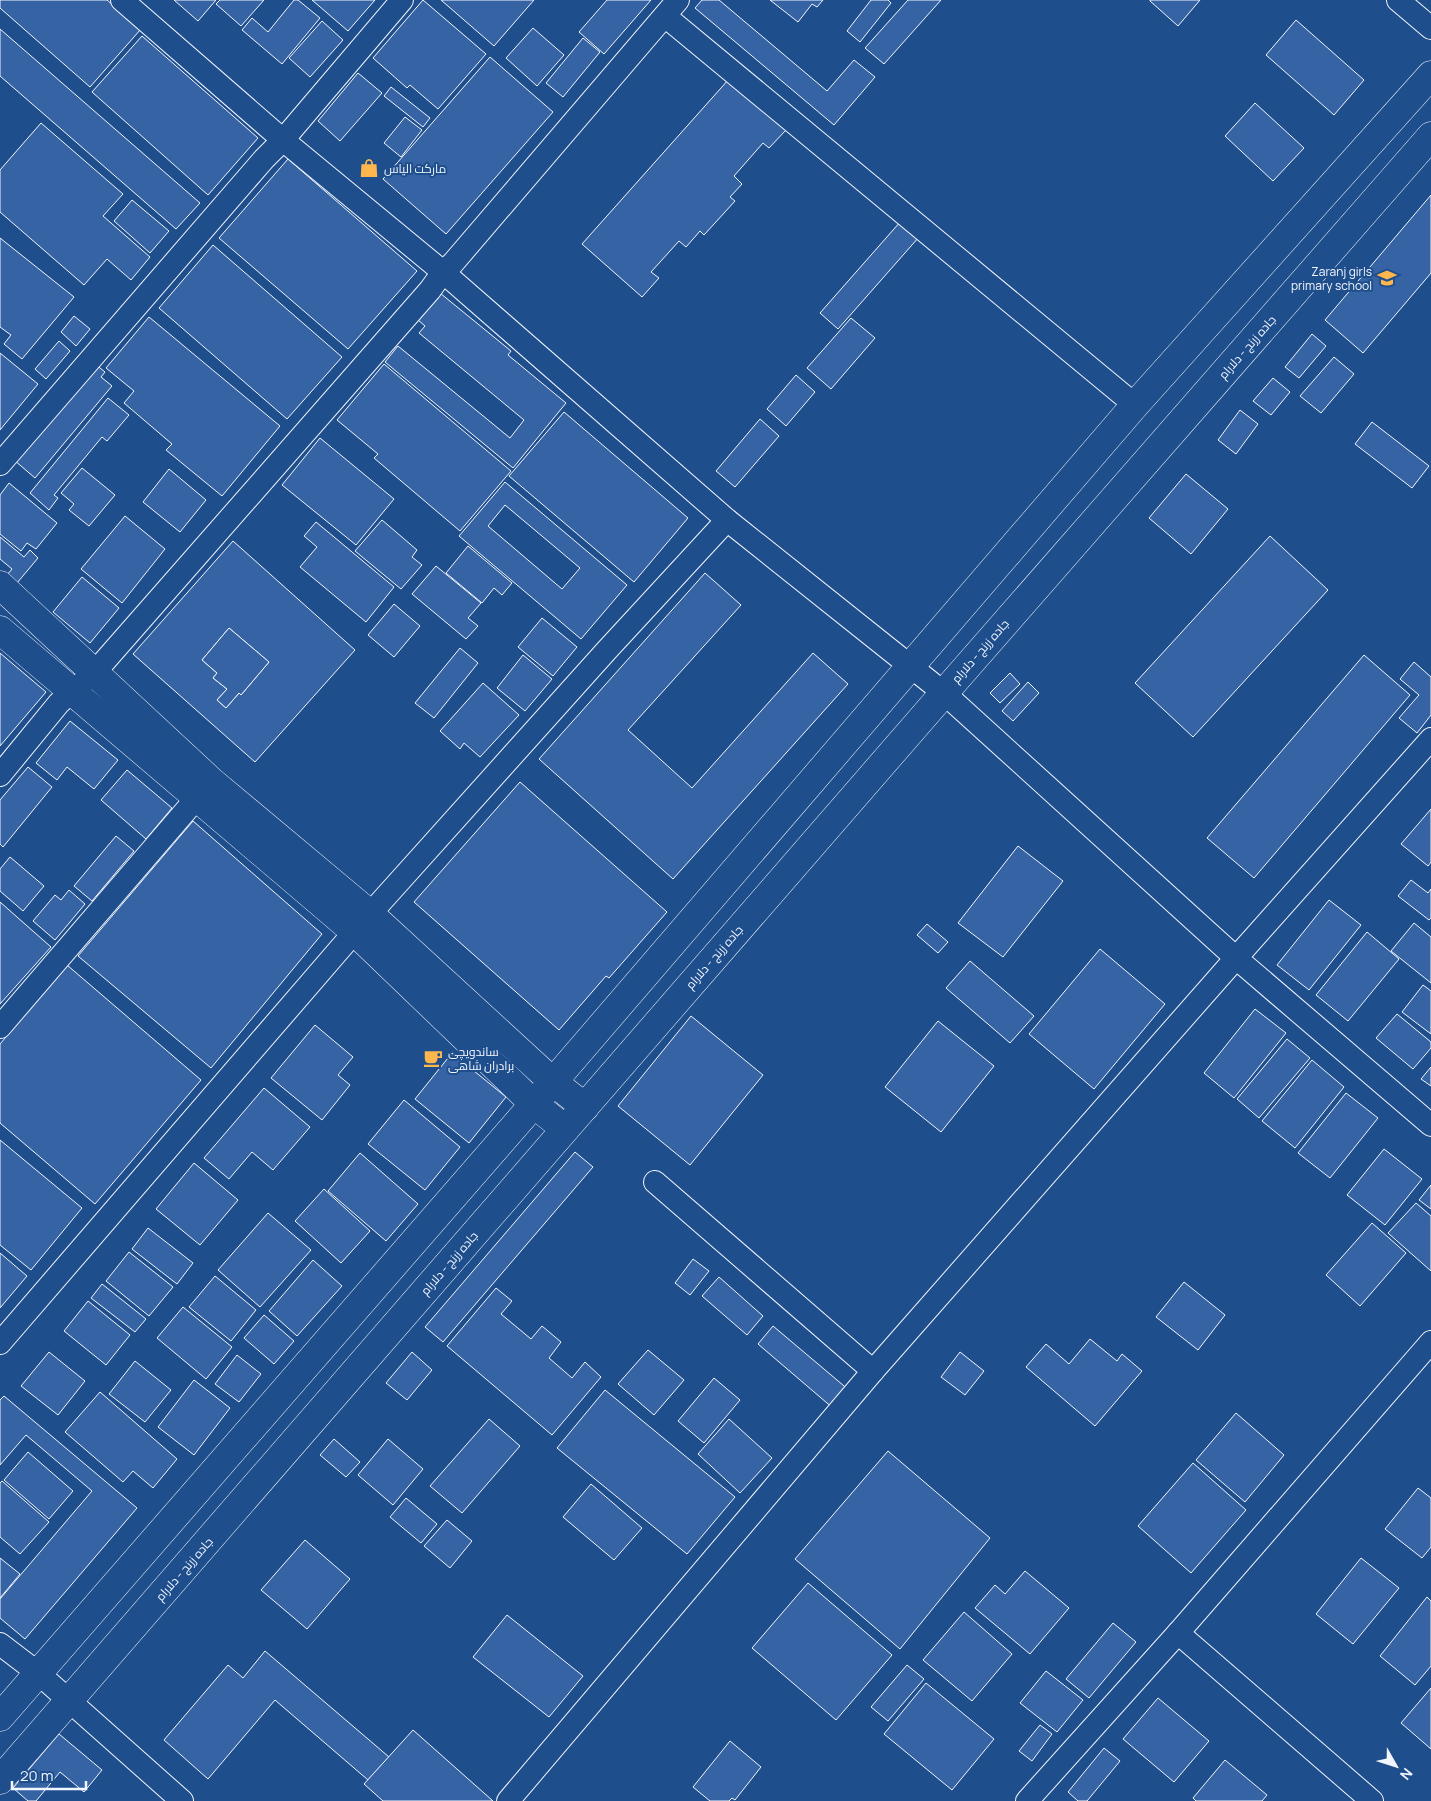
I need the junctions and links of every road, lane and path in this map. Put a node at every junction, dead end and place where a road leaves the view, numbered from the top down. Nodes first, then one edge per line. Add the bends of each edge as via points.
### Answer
1 (122, 0) edge
2 (402, 0) edge
3 (1398, 0) edge
4 (671, 8) edge
5 (1431, 28) edge
6 (1431, 75) edge
7 (1431, 136) edge
8 (283, 140) junction
9 (443, 272) junction
10 (1135, 405) junction
11 (0, 464) edge
12 (727, 520) junction
13 (0, 585) edge
14 (0, 630) edge
15 (910, 665) junction
16 (95, 672) junction
17 (72, 693) junction
18 (944, 693) junction
19 (1431, 739) edge
20 (0, 775) edge
21 (204, 790) junction
22 (363, 923) junction
23 (1236, 958) junction
24 (0, 1027) edge
25 (553, 1082) junction
26 (534, 1104) junction
27 (585, 1106) junction
28 (1431, 1125) edge
29 (565, 1129) junction
30 (655, 1182) dead end
31 (1431, 1342) edge
32 (0, 1343) edge
33 (874, 1371) junction
34 (1178, 1633) junction
35 (0, 1644) edge
36 (38, 1673) junction
37 (69, 1701) junction
38 (0, 1717) edge
39 (0, 1780) edge
40 (182, 1801) edge
41 (508, 1801) edge
42 (1027, 1801) edge
43 (1372, 1801) edge

1 - 8 street
2 - 8 street
3 - 5 street
4 - 9 street
4 - 10 street
6 - 10 main road
7 - 18 main road, جاده زرنج - دلارام
8 - 9 street
8 - 11 street
9 - 12 street
9 - 16 street
10 - 15 main road
12 - 15 street
12 - 22 street
13 - 16 main road
14 - 17 main road
15 - 18 street
15 - 25 main road
16 - 17 street
16 - 21 main road
17 - 20 street via 59,703
17 - 21 main road
18 - 23 street
18 - 27 main road, جاده زرنج - دلارام
19 - 23 street
21 - 22 main road
21 - 24 street
22 - 25 main road
22 - 26 main road
22 - 32 street
23 - 28 street
23 - 33 street
25 - 26 main road
25 - 27 main road
26 - 29 main road
26 - 36 main road
27 - 29 main road, جاده زرنج - دلارام
29 - 37 main road, جاده زرنج - دلارام
30 - 33 street
31 - 34 street
33 - 41 street
34 - 42 street
34 - 43 street
35 - 36 street
36 - 37 street
36 - 38 main road
37 - 39 main road, جاده زرنج - دلارام
37 - 40 street

